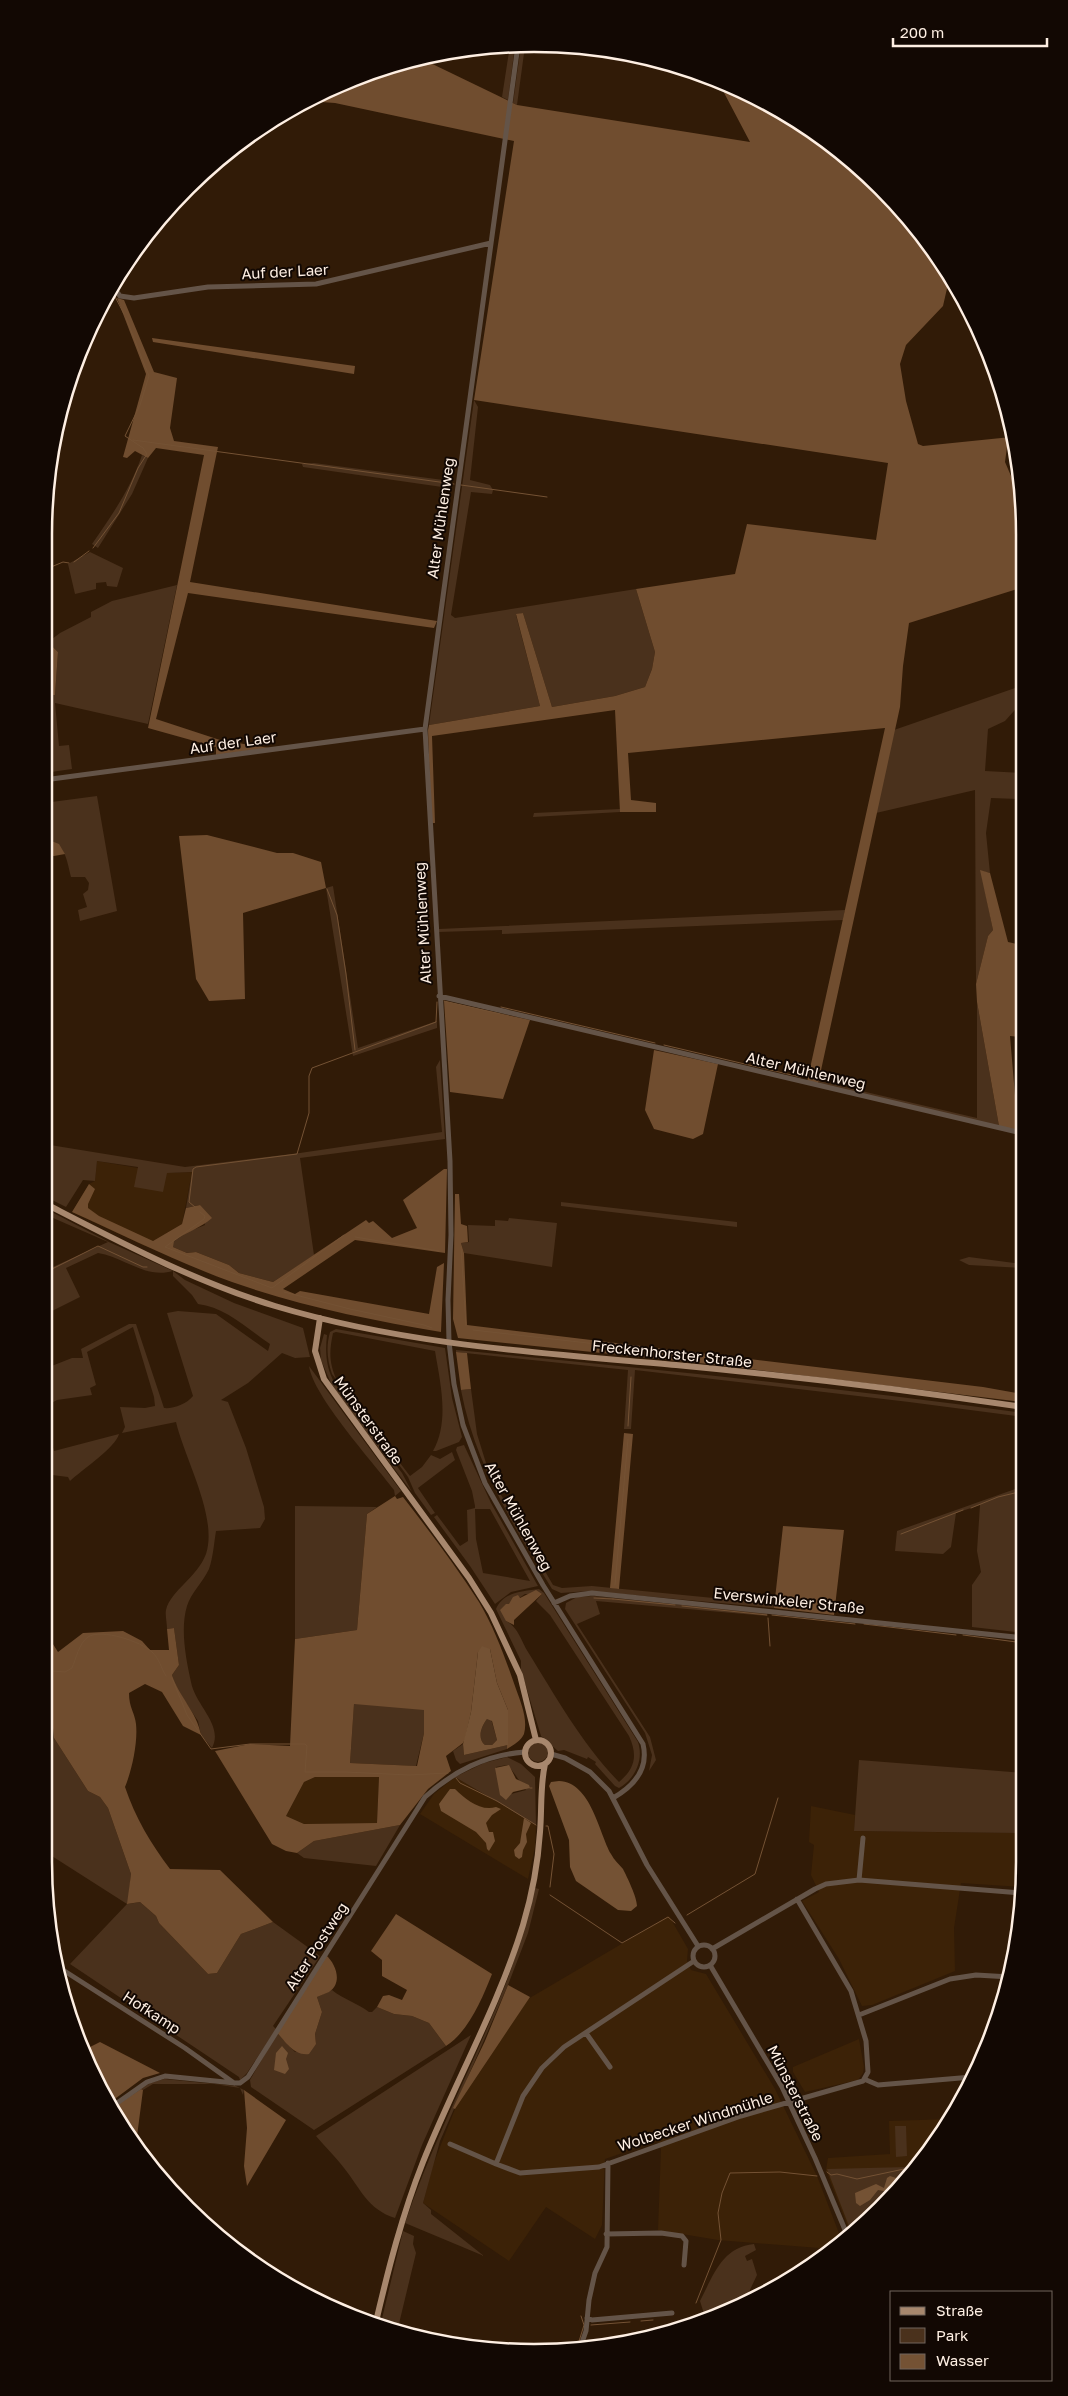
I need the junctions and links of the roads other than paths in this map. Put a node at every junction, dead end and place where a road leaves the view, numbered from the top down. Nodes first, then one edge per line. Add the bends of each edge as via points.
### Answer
1 (517, 53) edge
2 (491, 243) junction
3 (117, 292) edge
4 (425, 730) junction
5 (52, 779) edge
6 (439, 996) junction
7 (1016, 1132) edge
8 (52, 1207) edge
9 (320, 1318) junction
10 (1016, 1406) edge
11 (554, 1603) junction
12 (1016, 1637) edge
13 (536, 1740) junction
14 (525, 1752) junction
15 (551, 1754) junction
16 (545, 1764) junction
17 (534, 1765) junction
18 (541, 1786) junction
19 (613, 1798) junction
20 (863, 1838) dead end
21 (859, 1880) junction
22 (1014, 1892) edge
23 (797, 1899) junction
24 (698, 1946) junction
25 (712, 1949) junction
26 (694, 1961) junction
27 (710, 1966) junction
28 (66, 1972) edge
29 (1001, 1976) edge
30 (859, 2015) junction
31 (586, 2033) junction
32 (610, 2067) dead end
33 (965, 2078) edge
34 (864, 2079) junction
35 (235, 2083) junction
36 (117, 2103) edge
37 (790, 2103) junction
38 (450, 2144) dead end
39 (608, 2163) junction
40 (496, 2164) junction
41 (844, 2230) edge
42 (606, 2234) junction
43 (684, 2266) dead end
44 (672, 2313) dead end
45 (377, 2317) edge
46 (587, 2318) junction
47 (582, 2340) edge

1 - 2 street, Alter Mühlenweg
2 - 3 street, Auf der Laer via 316,284 208,286 134,298 120,296
2 - 4 street, Alter Mühlenweg
4 - 5 street, Auf der Laer
4 - 6 street, Alter Mühlenweg
6 - 7 street, Alter Mühlenweg
6 - 11 street, Alter Mühlenweg via 451,1191 450,1358 463,1425 477,1467
8 - 9 main road via 222,1287
9 - 10 main road, Freckenhorster Straße via 456,1344 840,1383
9 - 13 main road, Münsterstraße via 315,1351 324,1379 491,1613 520,1675
11 - 12 street, Everswinkeler Straße via 570,1596 592,1594
11 - 19 street, Alter Mühlenweg via 643,1744 645,1761 641,1772 633,1784
13 - 14 main road via 528,1744
13 - 15 main road via 548,1743
14 - 17 main road via 527,1760
14 - 35 street, Alter Postweg via 498,1755 478,1762 448,1778 425,1798 248,2077
15 - 16 main road
15 - 19 street via 590,1772
16 - 17 main road
16 - 18 main road
17 - 18 main road
18 - 45 main road via 538,1851 523,1924 493,2006 414,2187 398,2234
19 - 24 street via 647,1866
20 - 21 street
21 - 22 street
21 - 23 street via 826,1884
23 - 25 street
23 - 30 street via 851,1991
24 - 25 street
24 - 26 street via 693,1955
25 - 27 street via 715,1957
26 - 27 street via 699,1966
26 - 31 street
27 - 37 street, Münsterstraße
28 - 35 street, Hofkamp
29 - 30 street via 976,1975 950,1979
30 - 34 street via 866,2041 868,2072
31 - 32 street
31 - 40 street via 564,2047 542,2068 524,2096
33 - 34 street via 878,2084
34 - 37 street, Wolbecker Windmühle
35 - 36 street via 165,2076 147,2082
37 - 39 street, Wolbecker Windmühle via 741,2116
37 - 41 street, Münsterstraße
38 - 40 street, Wolbecker Windmühle
39 - 40 street, Wolbecker Windmühle via 590,2169 534,2173 520,2173
39 - 42 street, Wolbecker Windmühle
42 - 43 street via 682,2236 686,2241
42 - 46 street, Wolbecker Windmühle via 607,2247 596,2274
44 - 46 street
46 - 47 street, Wolbecker Windmühle

